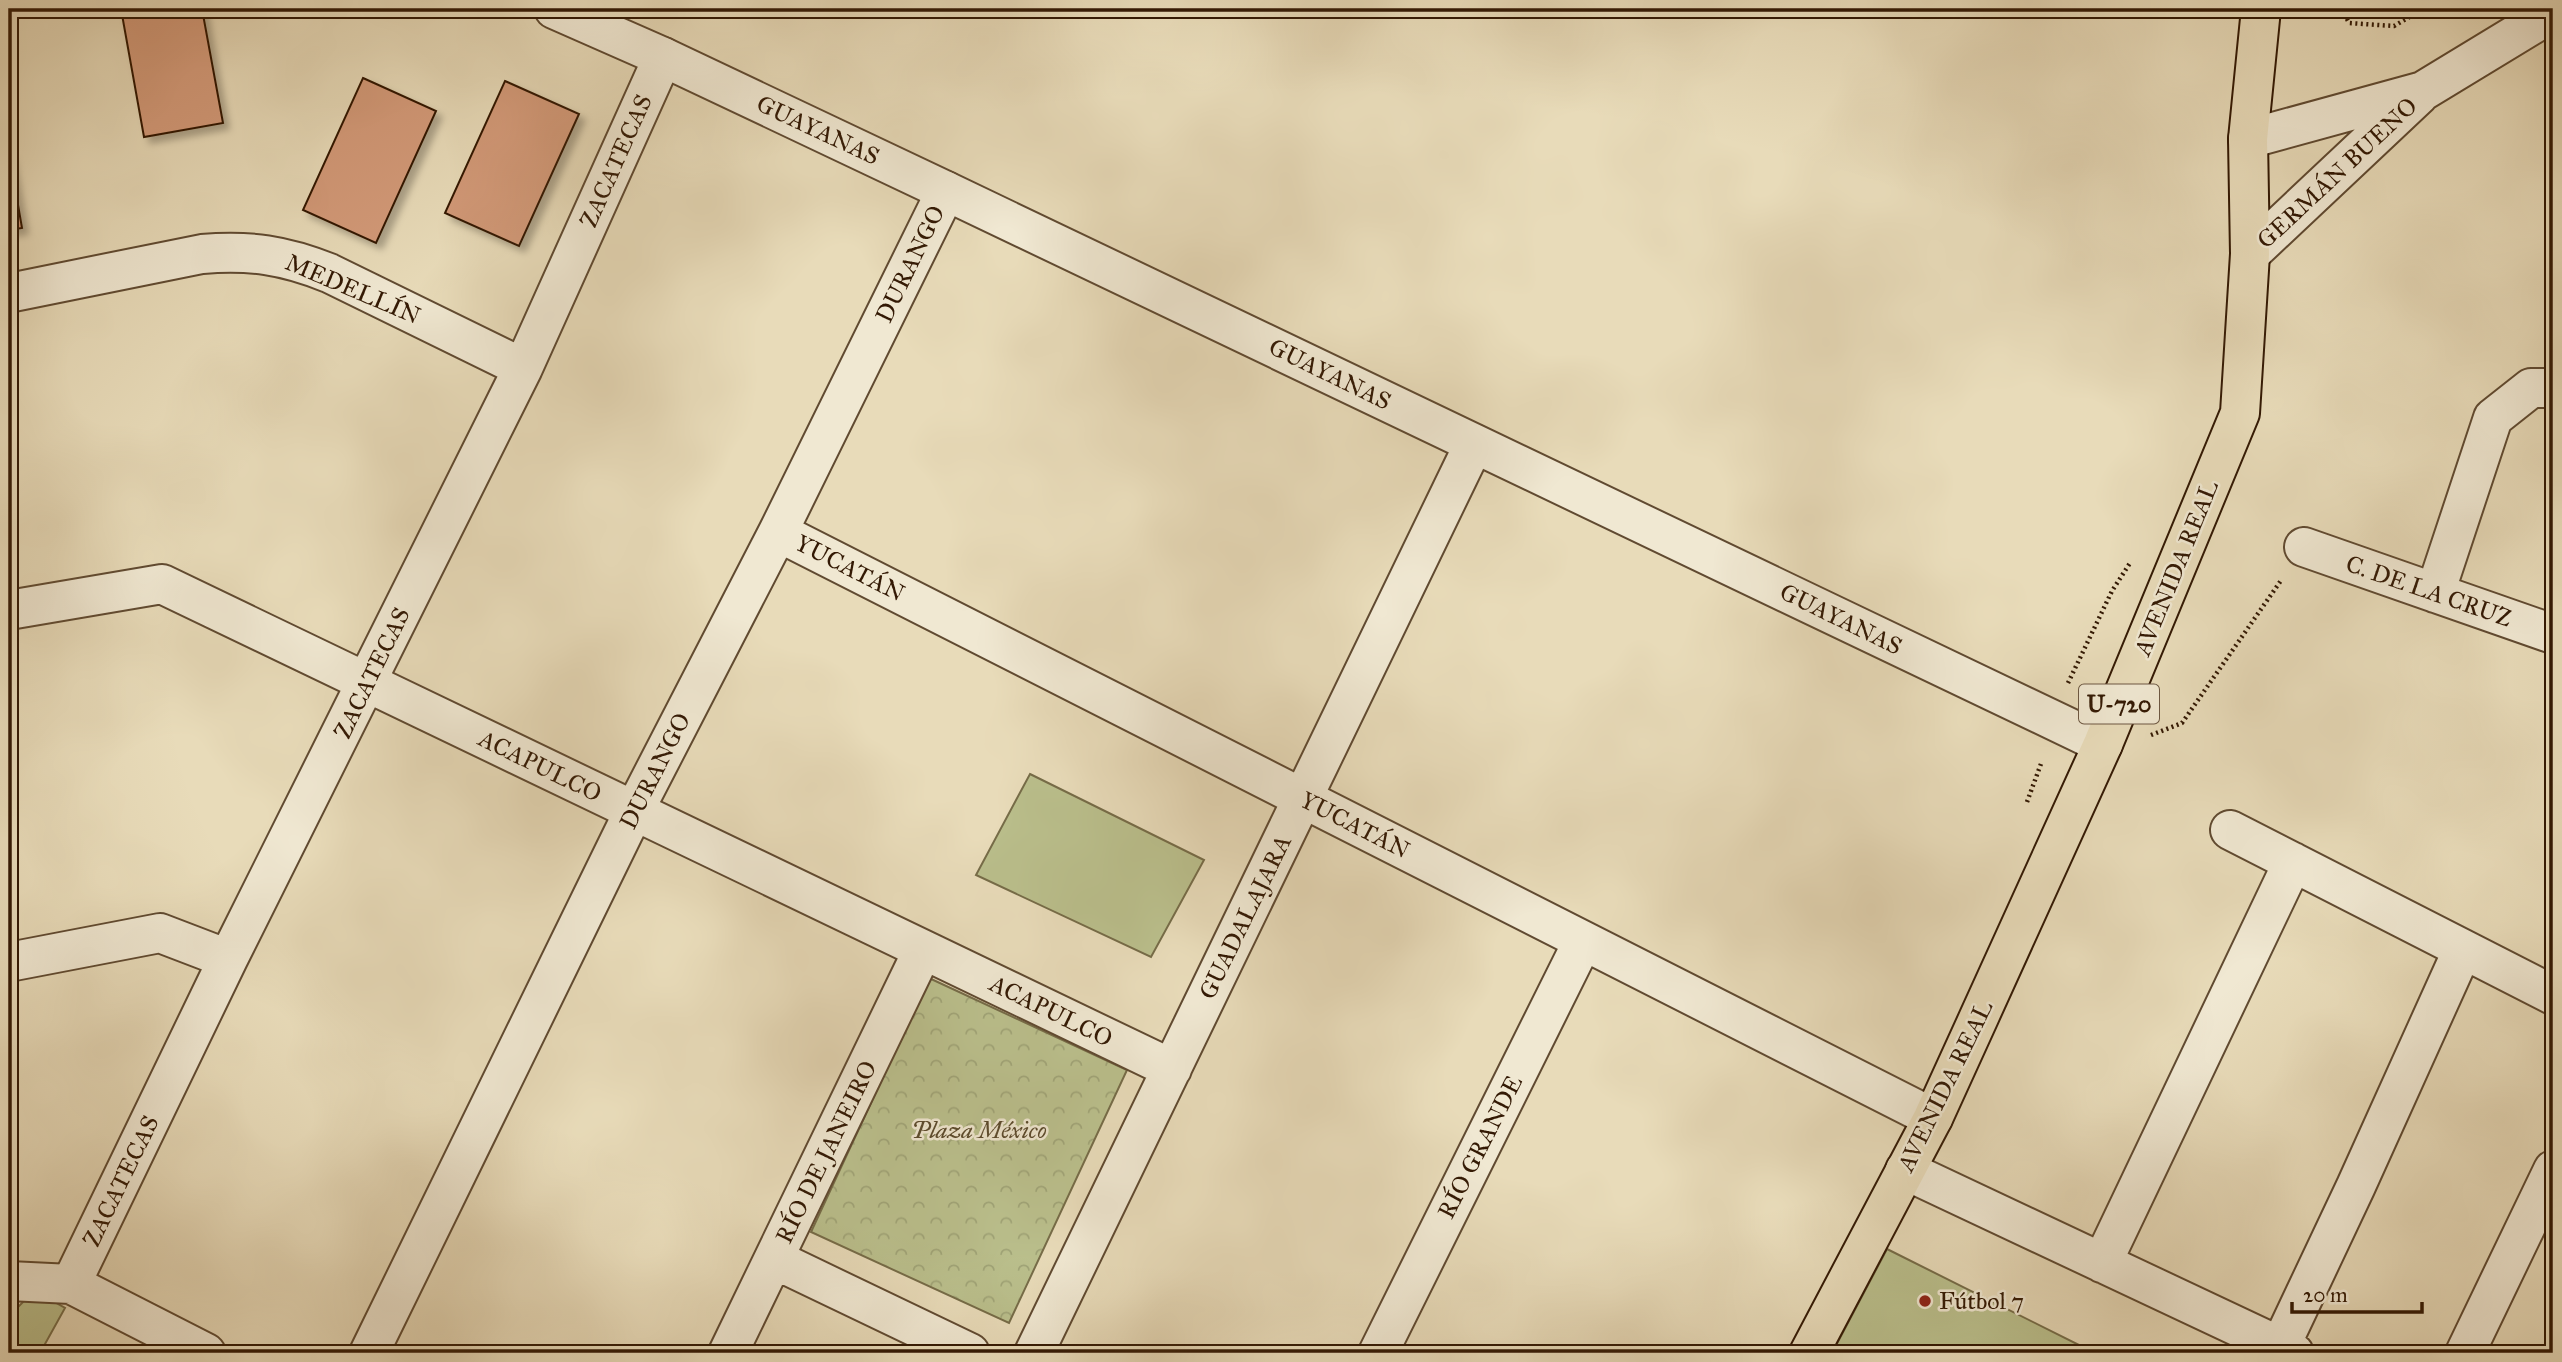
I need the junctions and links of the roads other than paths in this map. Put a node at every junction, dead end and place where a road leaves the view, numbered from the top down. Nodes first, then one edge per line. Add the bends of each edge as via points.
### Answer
1 (554, 9) edge
2 (2261, 9) edge
3 (2553, 12) edge
4 (663, 57) junction
5 (2423, 91) junction
6 (2248, 139) junction
7 (946, 191) junction
8 (2250, 254) junction
9 (9, 293) edge
10 (523, 368) junction
11 (2553, 388) edge
12 (1475, 444) junction
13 (778, 532) junction
14 (2304, 547) road end
15 (2435, 593) junction
16 (9, 610) edge
17 (2553, 634) edge
18 (367, 682) junction
19 (2103, 744) junction
20 (1303, 798) junction
21 (634, 811) junction
22 (2230, 830) dead end
23 (2293, 862) junction
24 (1583, 941) junction
25 (2463, 948) junction
26 (923, 950) junction
27 (228, 959) junction
28 (9, 962) edge
29 (2553, 995) edge
30 (1172, 1069) junction
31 (1933, 1118) junction
32 (1905, 1170) junction
33 (2553, 1170) edge
34 (774, 1259) junction
35 (2102, 1263) junction
36 (9, 1281) edge
37 (71, 1284) junction
38 (2287, 1350) edge
39 (206, 1353) edge
40 (369, 1353) edge
41 (728, 1353) edge
42 (970, 1353) edge
43 (1034, 1353) edge
44 (1378, 1353) edge
45 (1809, 1353) edge
46 (2465, 1353) edge

1 - 4 street, GUAYANAS
2 - 6 main road, AVENIDA REAL / U-720
3 - 5 street, GERMÁN BUENO
4 - 7 street, GUAYANAS
4 - 10 street, ZACATECAS
5 - 6 street, GERMÁN BUENO
5 - 8 street, GERMÁN BUENO
6 - 8 main road, AVENIDA REAL / U-720
7 - 12 street, GUAYANAS
7 - 13 street, DURANGO
8 - 19 main road, AVENIDA REAL / U-720 via 2240,414
9 - 10 street, MEDELLÍN via 202,254 266,254 329,273
10 - 18 street, ZACATECAS
11 - 15 street via 2530,388 2493,418
12 - 19 street, GUAYANAS
12 - 20 street, GUADALAJARA
13 - 20 street, YUCATÁN
13 - 21 street, DURANGO
14 - 15 street, C. DE LA CRUZ
15 - 17 street, C. DE LA CRUZ
16 - 18 street, ACAPULCO via 162,584
18 - 21 street, ACAPULCO
18 - 27 street, ZACATECAS
19 - 31 main road, AVENIDA REAL / U-720
20 - 24 street, YUCATÁN
20 - 30 street, GUADALAJARA
21 - 26 street, ACAPULCO
21 - 40 street, DURANGO
22 - 23 street
23 - 25 street
23 - 35 street
24 - 31 street, YUCATÁN
24 - 44 street, RÍO GRANDE
25 - 29 street
25 - 38 street
26 - 30 street, ACAPULCO
26 - 34 street, RÍO DE JANEIRO
27 - 28 street via 160,933
27 - 37 street, ZACATECAS
30 - 43 street, GUADALAJARA
31 - 32 main road, AVENIDA REAL / U-720
32 - 35 street
32 - 45 main road, AVENIDA REAL / U-720
33 - 46 street
34 - 41 street, RÍO DE JANEIRO
34 - 42 street
35 - 38 street
36 - 37 street
37 - 39 street

